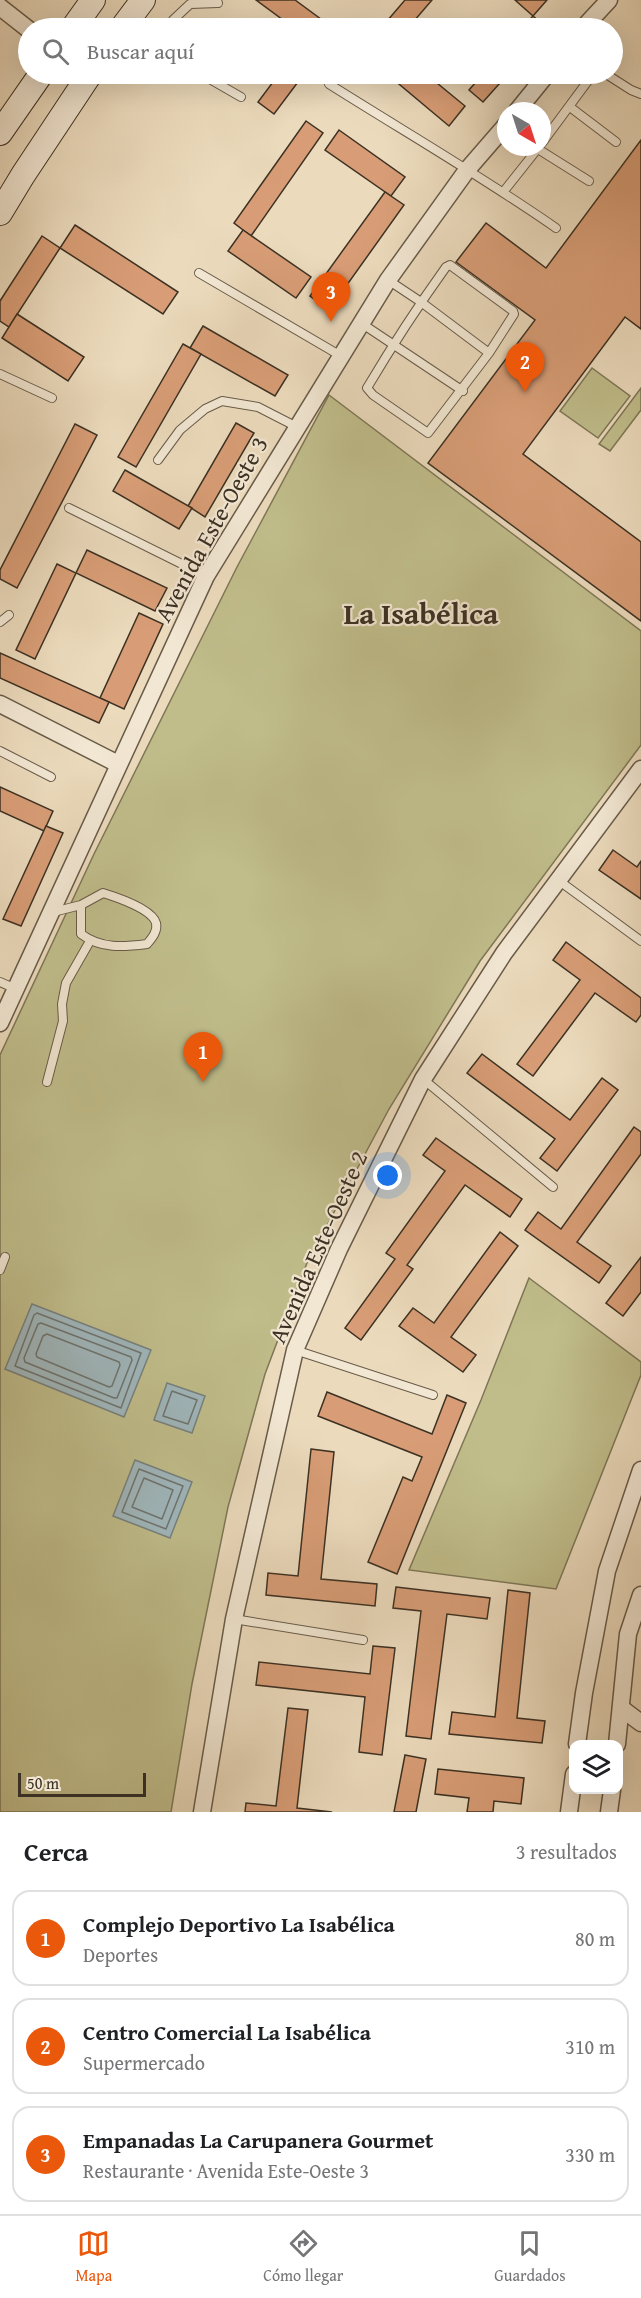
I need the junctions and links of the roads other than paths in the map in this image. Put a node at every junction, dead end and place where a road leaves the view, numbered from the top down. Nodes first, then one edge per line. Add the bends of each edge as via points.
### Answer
1 (93, 0) edge
2 (143, 0) edge
3 (602, 2) edge
4 (218, 3) dead end
5 (0, 8) edge
6 (80, 18) edge
7 (130, 18) edge
8 (174, 18) edge
9 (591, 18) edge
10 (18, 22) edge
11 (34, 84) edge
12 (83, 84) edge
13 (219, 84) edge
14 (329, 84) dead end
15 (539, 84) edge
16 (586, 84) edge
17 (622, 84) edge
18 (641, 94) edge
19 (242, 97) dead end
20 (524, 102) edge
21 (570, 107) junction
22 (551, 132) edge
23 (0, 133) edge
24 (497, 135) edge
25 (616, 142) dead end
26 (551, 154) edge
27 (532, 156) edge
28 (467, 170) junction
29 (589, 181) dead end
30 (504, 191) junction
31 (0, 213) edge
32 (556, 228) dead end
33 (199, 273) dead end
34 (388, 280) junction
35 (421, 302) junction
36 (361, 323) junction
37 (393, 344) junction
38 (489, 353) junction
39 (340, 356) junction
40 (0, 374) edge
41 (463, 390) junction
42 (52, 398) dead end
43 (297, 427) junction
44 (158, 460) dead end
45 (69, 508) dead end
46 (206, 576) junction
47 (9, 615) dead end
48 (0, 622) edge
49 (0, 704) edge
50 (0, 751) edge
51 (118, 764) junction
52 (641, 769) edge
53 (51, 777) dead end
54 (558, 880) junction
55 (81, 905) junction
56 (50, 912) junction
57 (90, 941) junction
58 (641, 941) edge
59 (0, 981) edge
60 (16, 989) junction
61 (0, 1023) edge
62 (423, 1079) junction
63 (47, 1082) dead end
64 (553, 1187) dead end
65 (5, 1257) dead end
66 (0, 1270) edge
67 (296, 1350) junction
68 (433, 1395) dead end
69 (641, 1470) edge
70 (641, 1595) edge
71 (234, 1619) junction
72 (363, 1640) dead end
73 (621, 1708) junction
74 (641, 1724) edge
75 (578, 1740) edge
76 (617, 1740) edge
77 (571, 1794) edge
78 (611, 1794) edge
79 (202, 1812) edge
80 (569, 1812) edge
81 (609, 1812) edge

1 - 6 main road
2 - 7 main road
3 - 9 street
4 - 8 lane via 190,4
5 - 10 street
11 - 23 main road
12 - 31 main road
13 - 19 lane
14 - 28 lane
15 - 20 street
16 - 21 lane
17 - 18 lane
21 - 22 lane
21 - 25 lane
24 - 28 street, Avenida Este-Oeste 3
26 - 29 lane
27 - 30 lane
28 - 30 lane
28 - 34 street, Avenida Este-Oeste 3
30 - 32 lane
33 - 39 lane
34 - 35 lane
34 - 36 street, Avenida Este-Oeste 3
35 - 37 lane
35 - 38 lane
35 - 38 lane via 450,265 509,306 514,314
36 - 37 lane
36 - 39 street, Avenida Este-Oeste 3
37 - 41 lane
37 - 41 lane via 367,388 411,422 428,433
38 - 41 lane
39 - 43 street, Avenida Este-Oeste 3
40 - 42 lane
43 - 44 lane via 258,407 222,401 204,409 180,430
43 - 46 street, Avenida Este-Oeste 3
45 - 46 lane
46 - 51 street, Avenida Este-Oeste 3
47 - 48 lane
49 - 51 street
50 - 53 lane
51 - 56 street, Avenida Este-Oeste 3
52 - 54 street, Avenida Este-Oeste 2
54 - 58 lane
54 - 62 street, Avenida Este-Oeste 2 via 504,953
55 - 56 lane
55 - 57 lane via 81,934
55 - 57 lane via 103,893 138,908 157,925 147,944 120,948
56 - 60 street, Avenida Este-Oeste 3
57 - 63 lane via 66,983 63,1021
59 - 60 lane
60 - 61 street, Avenida Este-Oeste 3
62 - 64 lane
62 - 67 street, Avenida Este-Oeste 2 via 339,1249
65 - 66 lane
67 - 68 lane
67 - 71 street, Avenida Este-Oeste 2
69 - 75 street via 607,1571
70 - 73 street via 628,1634
71 - 72 lane
71 - 79 street, Avenida Este-Oeste 2
73 - 74 street
73 - 76 street
77 - 80 street
78 - 81 street

